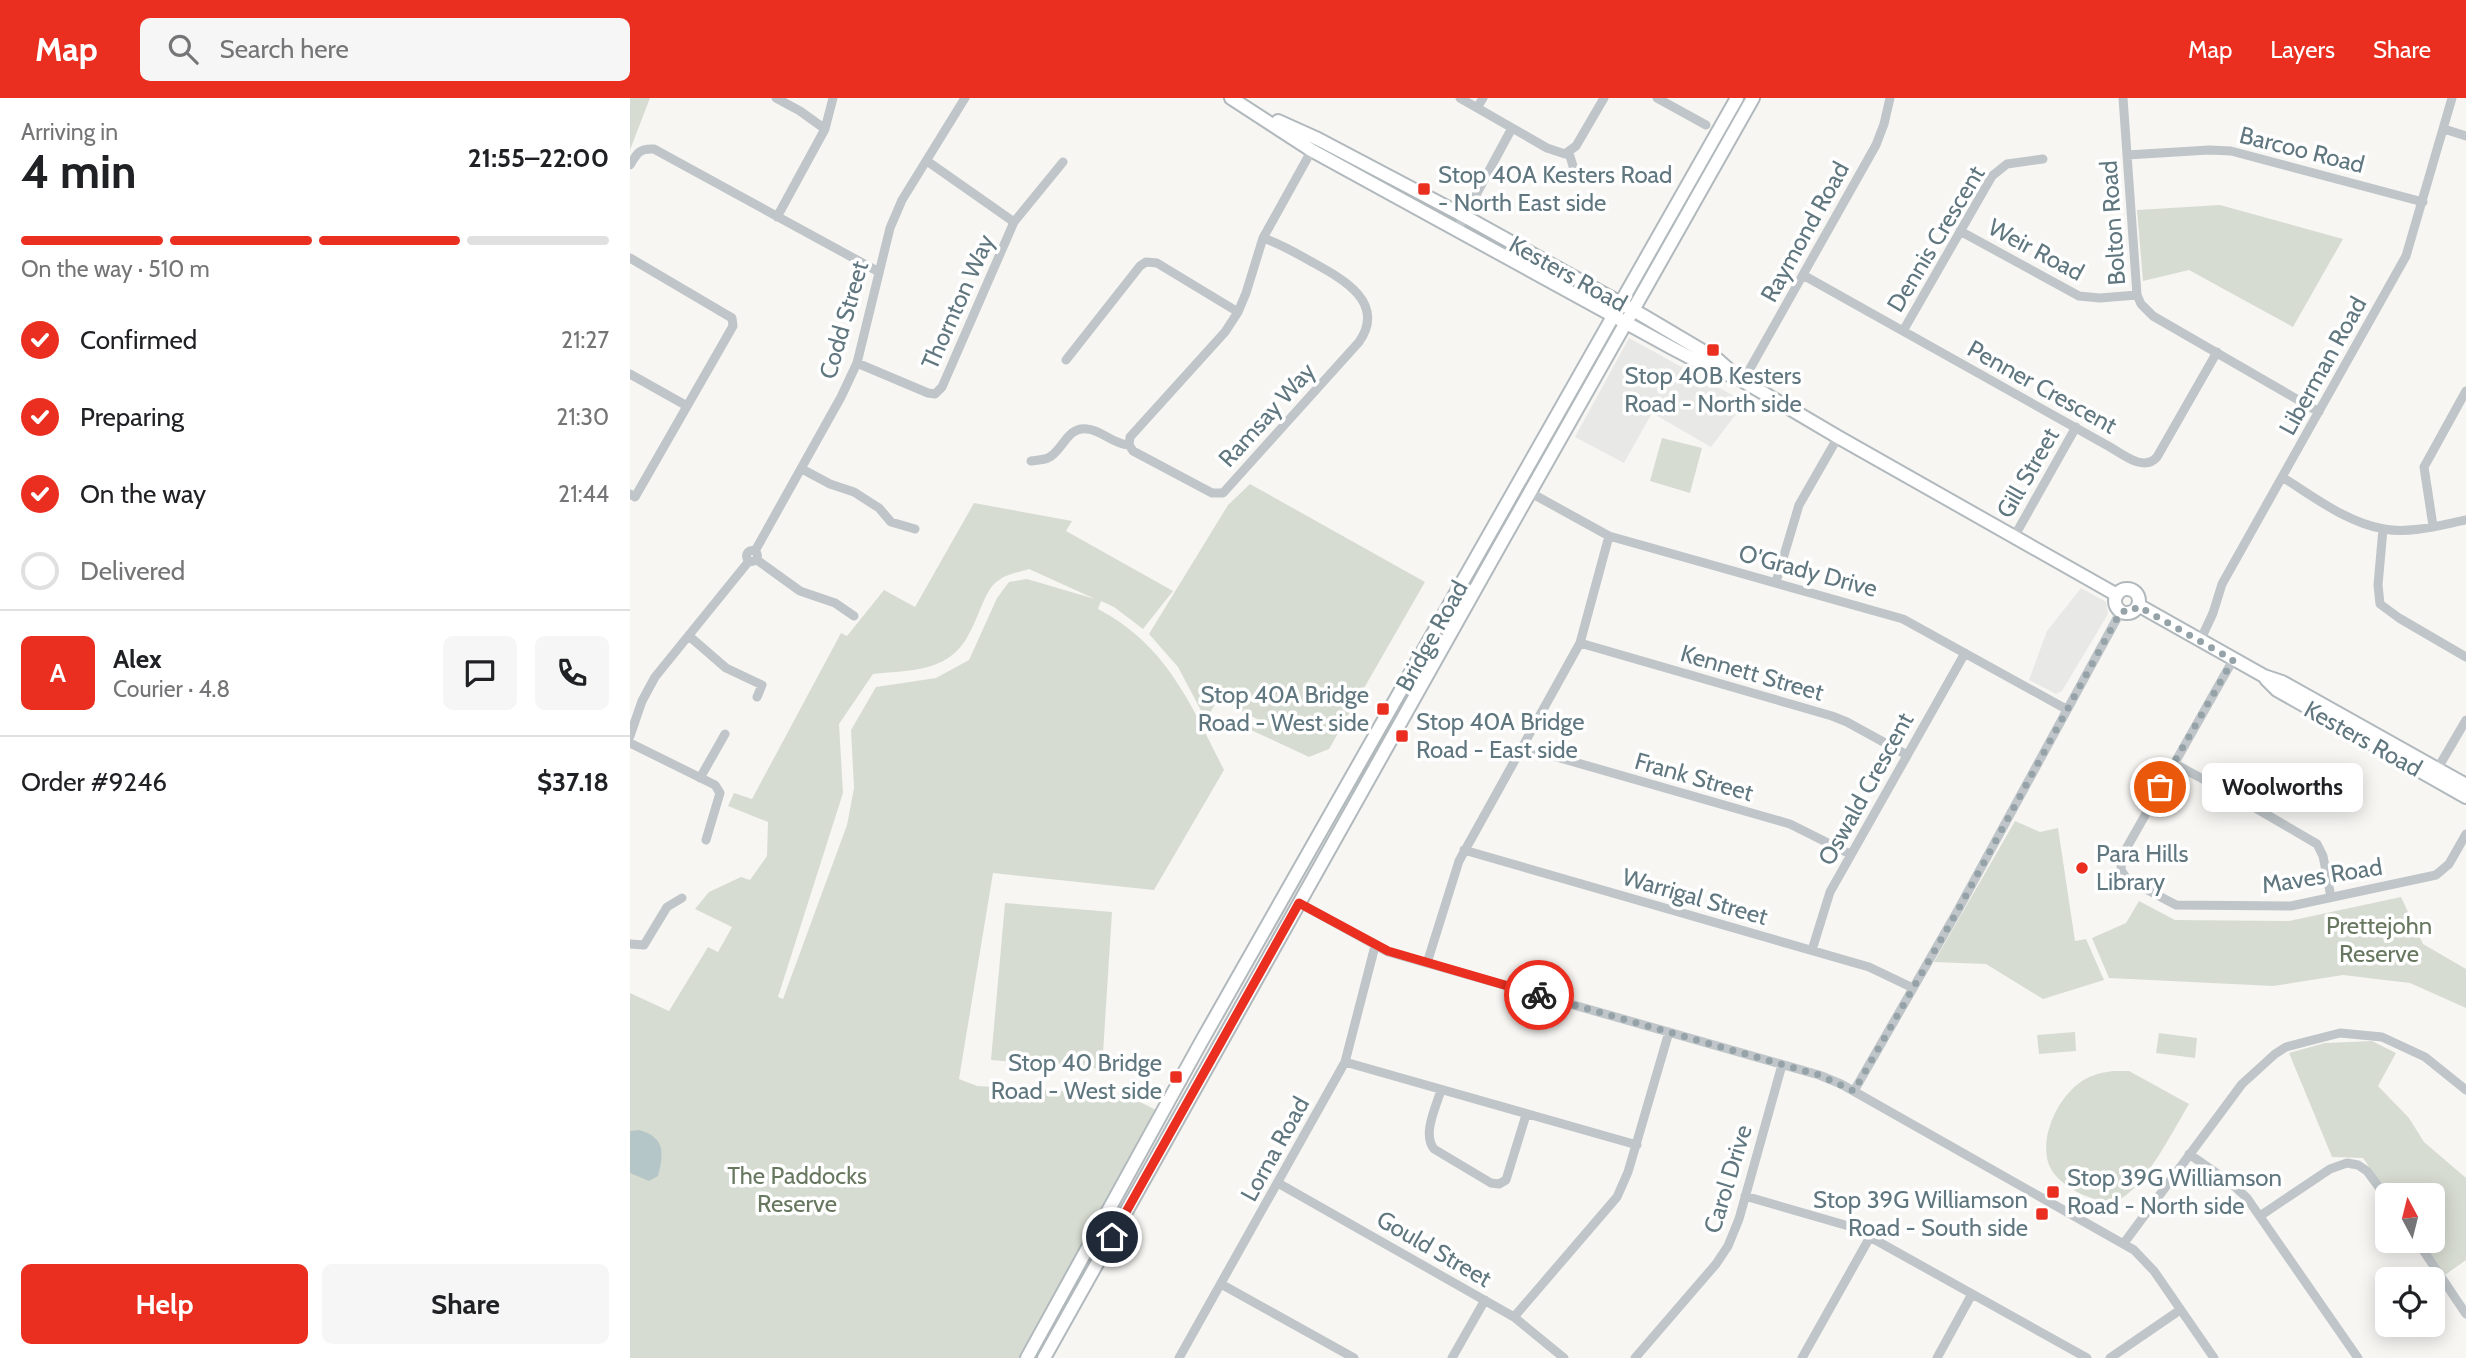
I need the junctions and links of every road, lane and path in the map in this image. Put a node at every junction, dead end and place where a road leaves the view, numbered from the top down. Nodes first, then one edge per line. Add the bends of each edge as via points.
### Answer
1 (776, 98) edge
2 (834, 98) edge
3 (965, 98) edge
4 (1460, 98) edge
5 (1483, 98) edge
6 (1604, 98) edge
7 (1657, 98) edge
8 (1737, 98) edge
9 (1753, 98) edge
10 (1889, 98) edge
11 (2123, 98) edge
12 (2452, 98) edge
13 (1237, 101) edge
14 (1477, 108) junction
15 (1706, 125) dead end
16 (1512, 128) junction
17 (825, 129) junction
18 (2444, 129) junction
19 (2466, 136) edge
20 (1315, 144) junction
21 (1569, 153) junction
22 (2127, 155) junction
23 (2043, 159) dead end
24 (927, 161) junction
25 (1063, 162) dead end
26 (630, 164) edge
27 (1573, 166) dead end
28 (2423, 202) junction
29 (1464, 216) junction
30 (777, 217) junction
31 (1014, 222) junction
32 (1457, 230) junction
33 (1960, 231) junction
34 (1263, 238) junction
35 (630, 258) edge
36 (879, 272) junction
37 (1804, 275) junction
38 (1632, 283) junction
39 (1598, 291) junction
40 (2137, 295) junction
41 (1620, 303) junction
42 (1633, 310) junction
43 (1238, 312) junction
44 (1614, 316) junction
45 (1626, 323) junction
46 (1903, 331) junction
47 (2217, 352) junction
48 (1066, 360) dead end
49 (857, 363) junction
50 (630, 374) edge
51 (1741, 380) junction
52 (2466, 391) edge
53 (687, 406) junction
54 (2319, 412) junction
55 (2076, 427) junction
56 (1838, 438) junction
57 (1129, 446) junction
58 (1031, 461) dead end
59 (802, 469) junction
60 (2282, 477) junction
61 (1517, 485) junction
62 (1531, 493) junction
63 (630, 494) edge
64 (2466, 520) edge
65 (2433, 526) junction
66 (915, 529) dead end
67 (2383, 529) junction
68 (1609, 536) junction
69 (2014, 537) junction
70 (754, 557) junction
71 (1776, 582) junction
72 (2117, 595) junction
73 (2138, 606) junction
74 (2121, 611) junction
75 (854, 616) dead end
76 (689, 636) junction
77 (2200, 640) junction
78 (1580, 643) junction
79 (1965, 653) junction
80 (2466, 657) edge
81 (2233, 660) junction
82 (757, 697) dead end
83 (2066, 709) junction
84 (2466, 720) edge
85 (725, 734) dead end
86 (630, 736) edge
87 (630, 743) edge
88 (1522, 747) junction
89 (1907, 755) junction
90 (2175, 764) junction
91 (1357, 770) junction
92 (2436, 773) junction
93 (1370, 776) junction
94 (700, 778) junction
95 (2466, 785) edge
96 (2466, 797) edge
97 (2466, 834) edge
98 (706, 840) dead end
99 (1464, 850) junction
100 (1850, 854) junction
101 (1285, 895) junction
102 (682, 898) dead end
103 (2331, 898) junction
104 (1299, 903) junction
105 (630, 944) edge
106 (1375, 946) junction
107 (1812, 950) junction
108 (1427, 963) junction
109 (1913, 988) junction
110 (1217, 1014) junction
111 (1231, 1022) junction
112 (1669, 1032) junction
113 (1345, 1062) junction
114 (1782, 1065) junction
115 (1441, 1090) junction
116 (2466, 1090) edge
117 (1854, 1091) junction
118 (1526, 1115) junction
119 (1637, 1145) junction
120 (2189, 1154) junction
121 (1278, 1183) junction
122 (2376, 1183) edge
123 (1745, 1196) junction
124 (2260, 1216) junction
125 (1870, 1237) junction
126 (2124, 1243) junction
127 (2425, 1253) edge
128 (1221, 1284) junction
129 (1972, 1293) junction
130 (1485, 1300) junction
131 (2180, 1310) junction
132 (2466, 1314) edge
133 (1514, 1317) junction
134 (1030, 1354) edge
135 (1046, 1357) edge
136 (1179, 1358) edge
137 (1354, 1358) edge
138 (1452, 1358) edge
139 (1564, 1358) edge
140 (1635, 1358) edge
141 (1802, 1358) edge
142 (1937, 1358) edge
143 (2087, 1358) edge
144 (2110, 1358) edge
145 (2214, 1358) edge
146 (2358, 1358) edge

1 - 17 street
2 - 17 street
3 - 24 street, Codd Street
4 - 14 street
5 - 14 street
6 - 21 street
7 - 15 street
8 - 38 main road, Bridge Road
9 - 42 main road, Bridge Road
10 - 37 street, Raymond Road via 1878,140
11 - 22 street, Bolton Road
12 - 18 street, Liberman Road
13 - 20 main road, Kesters Road
14 - 16 street
16 - 21 street via 1556,152
16 - 29 street
17 - 30 street
18 - 19 street
18 - 28 street, Liberman Road
20 - 29 main road, Kesters Road
20 - 32 main road, Kesters Road
20 - 34 street
21 - 27 street
22 - 28 street, Barcoo Road via 2231,151
22 - 40 street, Bolton Road
23 - 33 street, Dennis Crescent via 2000,168
24 - 31 street, Thornton Way
24 - 36 street, Codd Street via 902,200
25 - 31 street, Thornton Way
26 - 30 street via 638,152 654,149
28 - 54 street, Liberman Road via 2406,256
29 - 32 street
29 - 39 main road, Kesters Road
30 - 36 street
31 - 49 street, Thornton Way via 936,394
32 - 44 main road, Kesters Road
33 - 40 street, Weir Road via 2079,296
33 - 46 street, Dennis Crescent
34 - 43 street
34 - 57 street, Ramsay Way via 1353,288 1366,308 1364,334 1223,493 1212,493
35 - 53 street via 732,317 733,326
36 - 49 street, Codd Street
37 - 46 street, Penner Crescent
37 - 51 street, Raymond Road
38 - 39 main road
38 - 41 main road, Bridge Road
39 - 41 main road, Kesters Road
40 - 47 street, Bolton Road via 2153,316
41 - 42 main road, Kesters Road
41 - 44 main road, Bridge Road
42 - 45 main road, Bridge Road
42 - 51 main road, Kesters Road via 1718,360
43 - 48 street via 1157,263 1146,262
43 - 57 street via 1137,428
44 - 45 main road, Kesters Road
44 - 61 main road, Bridge Road
45 - 51 main road, Kesters Road
45 - 62 main road, Bridge Road
46 - 55 street, Penner Crescent
47 - 54 street, Bolton Road
47 - 55 street, Penner Crescent via 2151,463 2130,458
49 - 59 street, Codd Street
50 - 53 street
51 - 56 main road, Kesters Road
52 - 65 street via 2424,467
53 - 63 street via 635,497
54 - 60 street, Liberman Road
55 - 69 street, Gill Street
56 - 69 main road, Kesters Road
56 - 71 street via 1798,505
57 - 58 street via 1080,429 1048,458
59 - 66 street via 854,492 891,522
59 - 70 street, Codd Street
60 - 67 street via 2344,514
60 - 77 street, Liberman Road via 2222,584
61 - 62 main road
61 - 91 main road, Bridge Road
62 - 68 street, O'Grady Drive
62 - 93 main road, Bridge Road
64 - 65 street
65 - 67 street
67 - 80 street via 2381,604
68 - 71 street, O'Grady Drive
68 - 78 street
69 - 72 main road, Kesters Road
70 - 75 street via 800,591 835,603
70 - 76 street, Codd Street
71 - 79 street, O'Grady Drive via 1894,615
72 - 73 main road via 2132,591
72 - 74 main road via 2115,603
73 - 74 main road via 2131,612
73 - 77 main road, Kesters Road
74 - 83 street
76 - 82 street via 726,668 762,685
76 - 86 street, Codd Street via 655,677
77 - 81 main road, Kesters Road
78 - 88 street
78 - 89 street, Kennett Street via 1832,716
79 - 83 street, O'Grady Drive
79 - 89 street, Oswald Crescent
81 - 90 street, Maves Road
81 - 92 main road, Kesters Road via 2282,682
83 - 109 street
84 - 92 street
85 - 94 street
87 - 94 street
88 - 99 street
88 - 100 street, Frank Street via 1790,824
89 - 100 street, Oswald Crescent
90 - 103 street via 2317,844
90 - 103 street, Maves Road via 2122,856 2121,870 2127,879 2176,905 2279,907
91 - 93 main road
91 - 101 main road, Bridge Road
92 - 95 main road, Kesters Road
92 - 96 main road, Kesters Road
93 - 104 main road, Bridge Road
94 - 98 street via 720,793
97 - 103 street, Maves Road via 2440,873
99 - 107 street, Warrigal Street
99 - 108 street
100 - 107 street, Oswald Crescent via 1827,899
101 - 104 main road
101 - 110 main road, Bridge Road
102 - 105 street via 667,907 644,945
104 - 106 street
104 - 111 main road, Bridge Road
106 - 108 street
106 - 113 street, Lorna Road
107 - 109 street, Warrigal Street via 1877,970
108 - 112 street
109 - 117 street
110 - 111 main road
110 - 134 main road, Bridge Road
111 - 135 main road, Bridge Road
112 - 114 street
112 - 119 street
113 - 115 street
113 - 121 street, Lorna Road
114 - 117 street
114 - 123 street, Carol Drive
115 - 118 street
115 - 118 street via 1430,1145 1492,1183 1506,1180
116 - 120 street via 2432,1062 2389,1039 2351,1033 2326,1035 2275,1054 2242,1084
117 - 126 street
118 - 119 street
119 - 133 street via 1613,1203
120 - 124 street via 2237,1188
120 - 126 street
121 - 128 street, Lorna Road
121 - 130 street, Gould Street
122 - 124 street via 2367,1171 2347,1163 2330,1169
123 - 125 street via 1842,1223
123 - 140 street, Carol Drive via 1722,1257
124 - 146 street
125 - 129 street
125 - 141 street
126 - 131 street via 2147,1262
127 - 132 street
128 - 136 street, Lorna Road
128 - 137 street
129 - 142 street
129 - 143 street
130 - 133 street, Gould Street
130 - 138 street
131 - 144 street
131 - 145 street
133 - 139 street, Gould Street
134 - 135 main road

